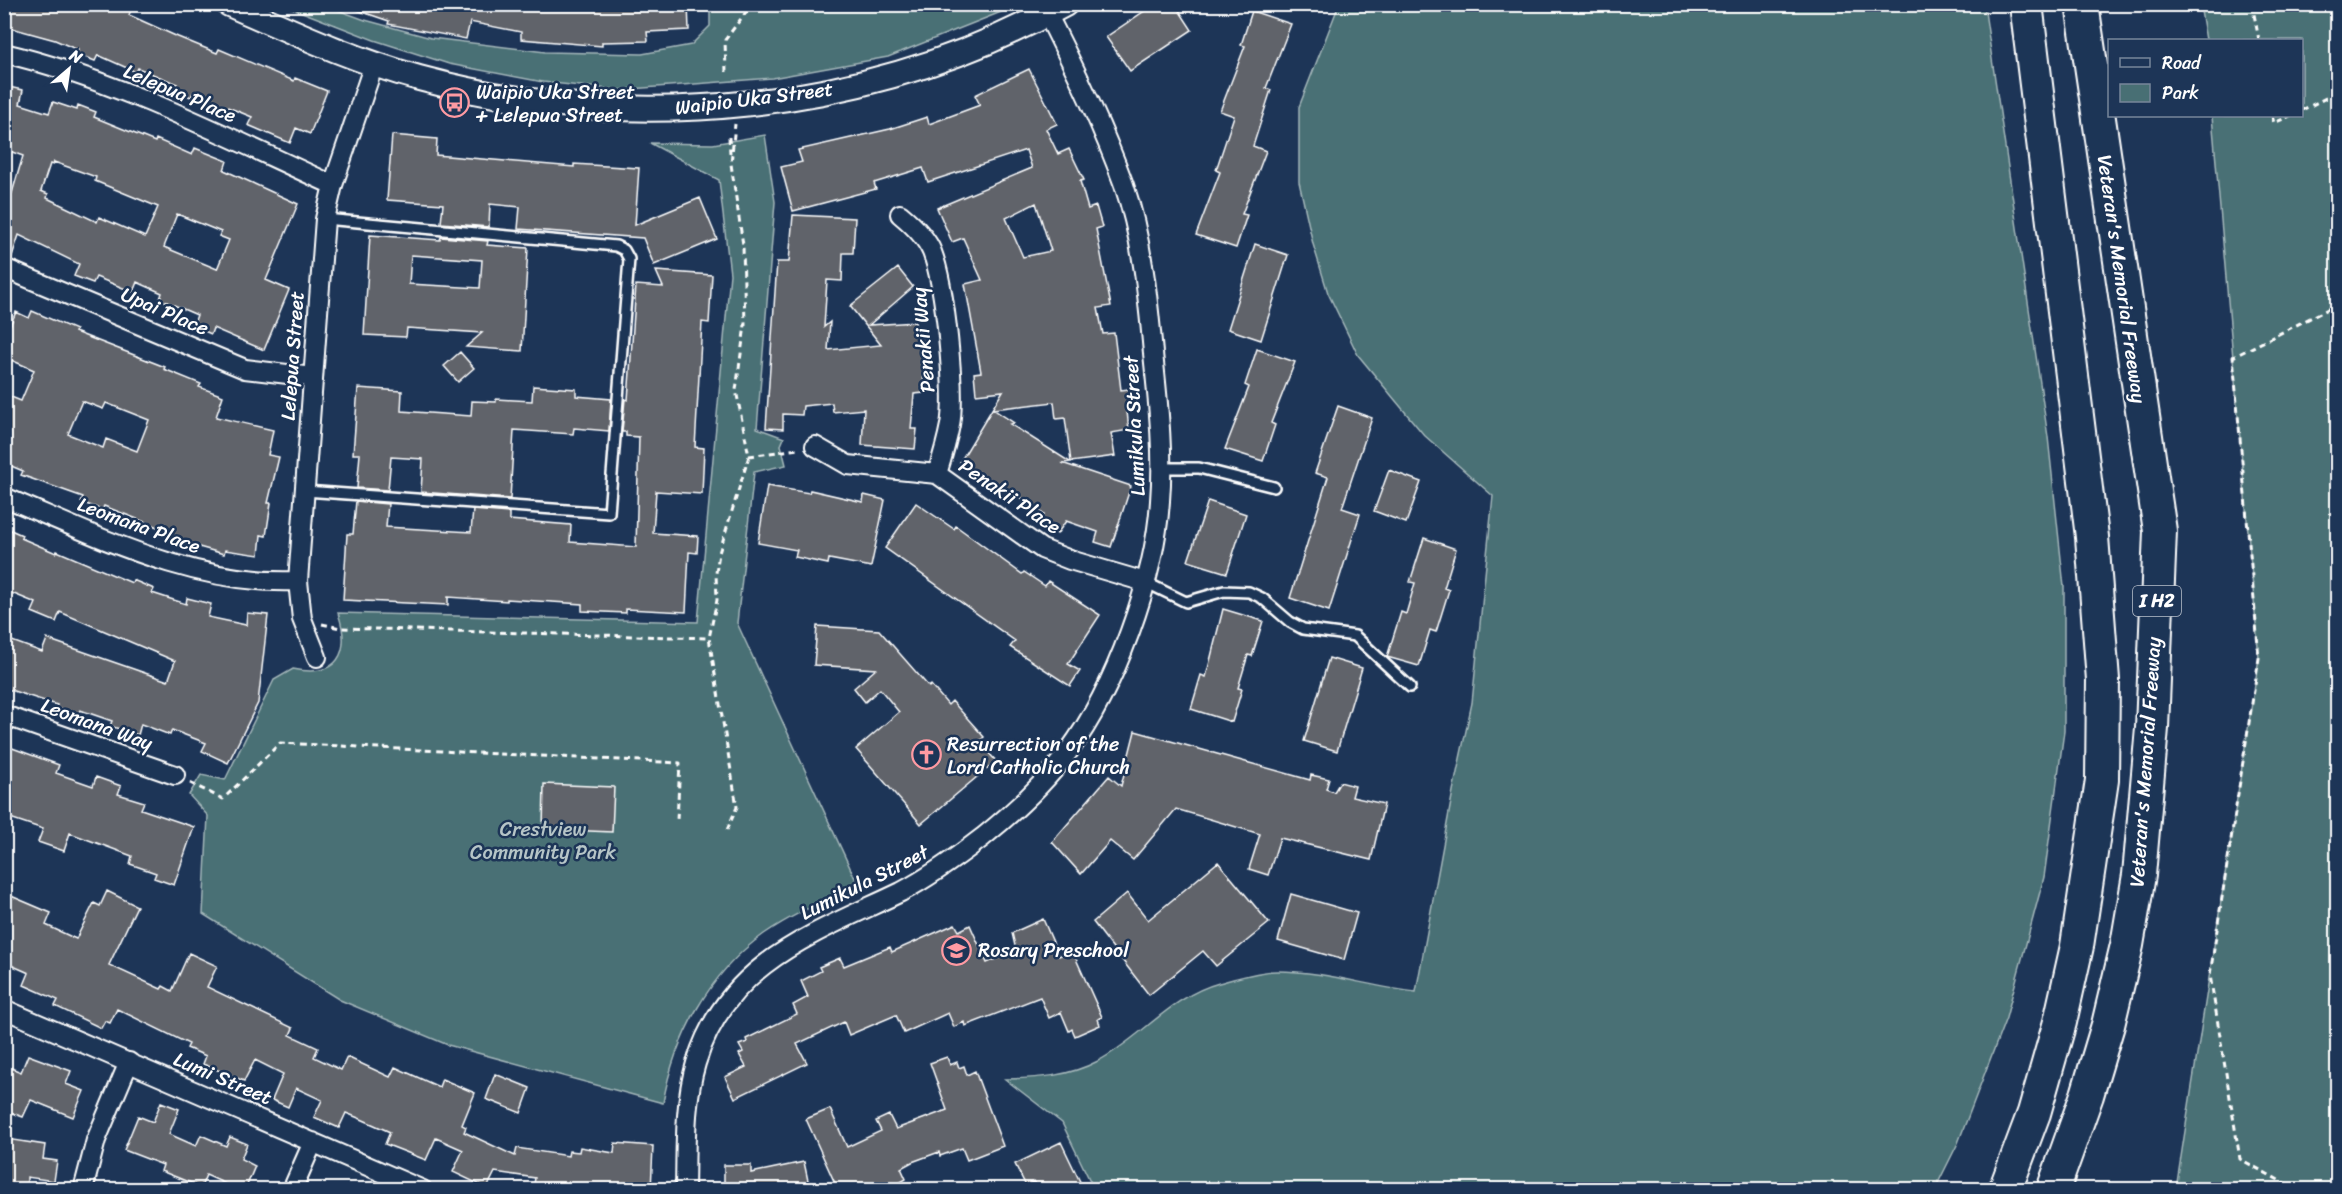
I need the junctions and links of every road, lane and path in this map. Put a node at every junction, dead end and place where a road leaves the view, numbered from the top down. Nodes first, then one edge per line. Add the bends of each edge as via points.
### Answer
1 (229, 4) edge
2 (746, 4) edge
3 (752, 4) edge
4 (2026, 4) edge
5 (2082, 4) edge
6 (2252, 4) edge
7 (1051, 8) edge
8 (750, 10) junction
9 (2259, 39) edge
10 (4, 53) edge
11 (374, 64) junction
12 (726, 72) dead end
13 (2337, 92) edge
14 (737, 104) junction
15 (2303, 109) edge
16 (2272, 117) edge
17 (2288, 117) edge
18 (729, 136) dead end
19 (731, 164) junction
20 (333, 184) junction
21 (900, 214) dead end
22 (326, 219) junction
23 (4, 268) edge
24 (2337, 303) edge
25 (313, 377) junction
26 (815, 446) joint
27 (749, 456) junction
28 (1162, 468) junction
29 (937, 474) junction
30 (1274, 487) dead end
31 (305, 491) junction
32 (4, 497) edge
33 (298, 581) junction
34 (1145, 582) junction
35 (302, 619) junction
36 (709, 638) junction
37 (317, 657) dead end
38 (1410, 687) dead end
39 (4, 715) edge
40 (175, 775) joint
41 (677, 820) dead end
42 (727, 830) dead end
43 (4, 1009) edge
44 (129, 1062) junction
45 (313, 1142) junction
46 (82, 1190) edge
47 (292, 1190) edge
48 (423, 1190) edge
49 (685, 1190) edge
50 (2005, 1190) edge
51 (2053, 1190) edge
52 (2297, 1190) edge

1 - 11 street, Waipio Uka Street
2 - 8 path
3 - 8 path
4 - 50 highway via 2092,537 2103,680 2102,780 2077,946 2060,1022 2034,1113
5 - 51 highway, Veteran's Memorial Freeway / I H2 via 2160,531 2152,728 2139,875 2108,1025
6 - 9 path
7 - 14 street, Waipio Uka Street via 915,69 832,89
7 - 28 street, Lumikula Street via 1124,186 1134,223 1151,335
8 - 12 path via 725,40
10 - 20 street, Lelepua Place via 72,72
11 - 14 street, Waipio Uka Street via 467,90 585,108 678,110
11 - 20 street, Lelepua Street
13 - 15 path
14 - 19 path
16 - 17 path via 2274,123
18 - 19 path
19 - 27 path via 743,245 745,325 736,390
20 - 22 street, Lelepua Street
21 - 29 street, Penakii Way via 932,250 940,279 951,423
22 - 25 street, Lelepua Street
22 - 31 lane via 616,246 629,259 609,513
23 - 25 street, Upai Place via 245,369
24 - 52 path via 2233,357 2259,658 2210,975 2240,1159
25 - 31 street, Lelepua Street
26 - 27 path
26 - 29 street, Penakii Place via 848,465
27 - 36 path via 719,553 717,600
28 - 30 lane via 1199,468
28 - 34 street, Lumikula Street via 1156,536
29 - 34 street, Penakii Place via 1042,549
31 - 33 street, Lelepua Street
32 - 33 street, Leomana Place via 149,557 213,576
33 - 35 street, Lelepua Street
34 - 38 lane via 1186,602 1224,591 1249,592 1303,629 1354,636
34 - 49 street, Lumikula Street via 1119,660 1087,723 1068,753 1042,782 984,836 942,867 781,951 750,975 729,1000 696,1061 687,1116
35 - 36 path via 340,628
35 - 37 street, Lelepua Street
36 - 42 path via 737,807
39 - 40 street, Leomana Way
40 - 41 path via 224,799 280,743 680,763
43 - 44 street, Lumi Street
44 - 45 street, Lumi Street
44 - 46 street via 96,1140
45 - 47 street
45 - 48 street, Lumi Street

